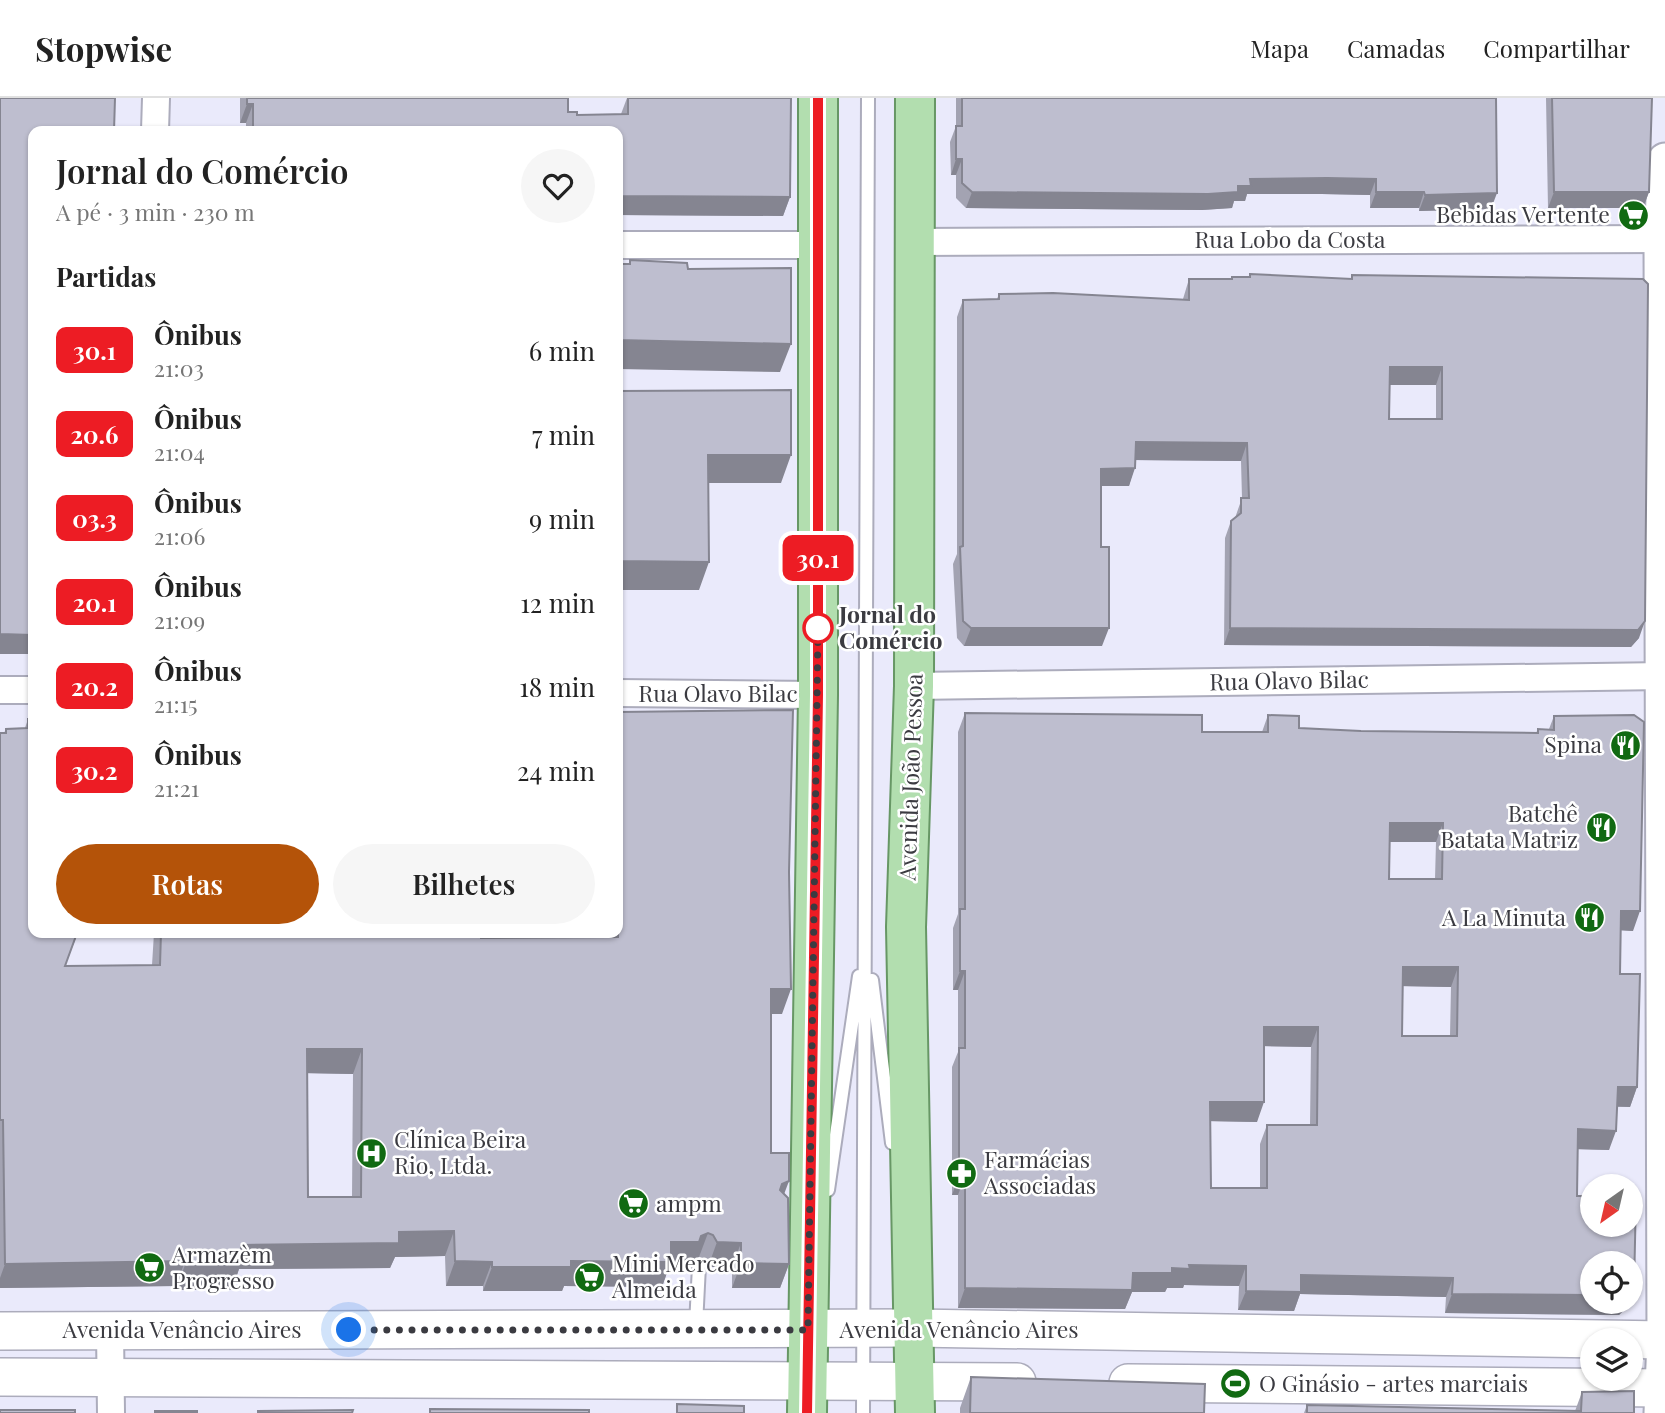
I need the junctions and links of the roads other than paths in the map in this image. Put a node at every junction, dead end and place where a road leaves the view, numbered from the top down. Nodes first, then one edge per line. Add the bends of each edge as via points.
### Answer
1 (156, 98) edge
2 (818, 98) edge
3 (868, 98) edge
4 (915, 98) edge
5 (155, 126) edge
6 (1665, 160) edge
7 (1663, 239) edge
8 (914, 242) junction
9 (623, 245) edge
10 (819, 245) junction
11 (1663, 676) edge
12 (914, 686) junction
13 (0, 690) edge
14 (28, 690) edge
15 (623, 693) edge
16 (818, 695) junction
17 (866, 928) junction
18 (895, 1162) dead end
19 (896, 1176) dead end
20 (815, 1215) junction
21 (699, 1266) edge
22 (915, 1328) junction
23 (863, 1329) junction
24 (110, 1330) junction
25 (696, 1330) junction
26 (808, 1330) junction
27 (0, 1331) edge
28 (1665, 1340) edge
29 (0, 1377) edge
30 (110, 1377) junction
31 (1057, 1382) edge
32 (1099, 1383) edge
33 (863, 1396) edge
34 (1663, 1396) edge
35 (806, 1397) edge
36 (915, 1397) edge
37 (111, 1413) edge

1 - 5 street
2 - 10 main road
3 - 17 lane
4 - 8 main road, Avenida João Pessoa
6 - 7 street
7 - 8 street, Rua Lobo da Costa
7 - 11 street
8 - 12 main road, Avenida João Pessoa
9 - 10 street
10 - 16 main road
11 - 12 street, Rua Olavo Bilac
11 - 28 street
12 - 22 main road, Avenida João Pessoa via 906,927
13 - 14 street
15 - 16 street, Rua Olavo Bilac
16 - 20 main road
17 - 18 lane
17 - 20 lane
17 - 23 lane
19 - 22 lane
20 - 26 main road
21 - 25 lane
22 - 23 main road, Avenida Venâncio Aires
22 - 28 main road, Avenida Venâncio Aires
22 - 36 main road, Avenida João Pessoa
23 - 26 main road, Avenida Venâncio Aires
23 - 33 lane
24 - 25 main road, Avenida Venâncio Aires
24 - 27 main road, Avenida Venâncio Aires
24 - 30 street
25 - 26 main road, Avenida Venâncio Aires
26 - 35 main road
28 - 34 street
29 - 30 main road, Avenida Venâncio Aires
30 - 35 main road, Avenida Venâncio Aires
30 - 37 street
31 - 36 main road, Avenida Venâncio Aires
32 - 34 main road
33 - 35 main road, Avenida Venâncio Aires
33 - 36 main road, Avenida Venâncio Aires

